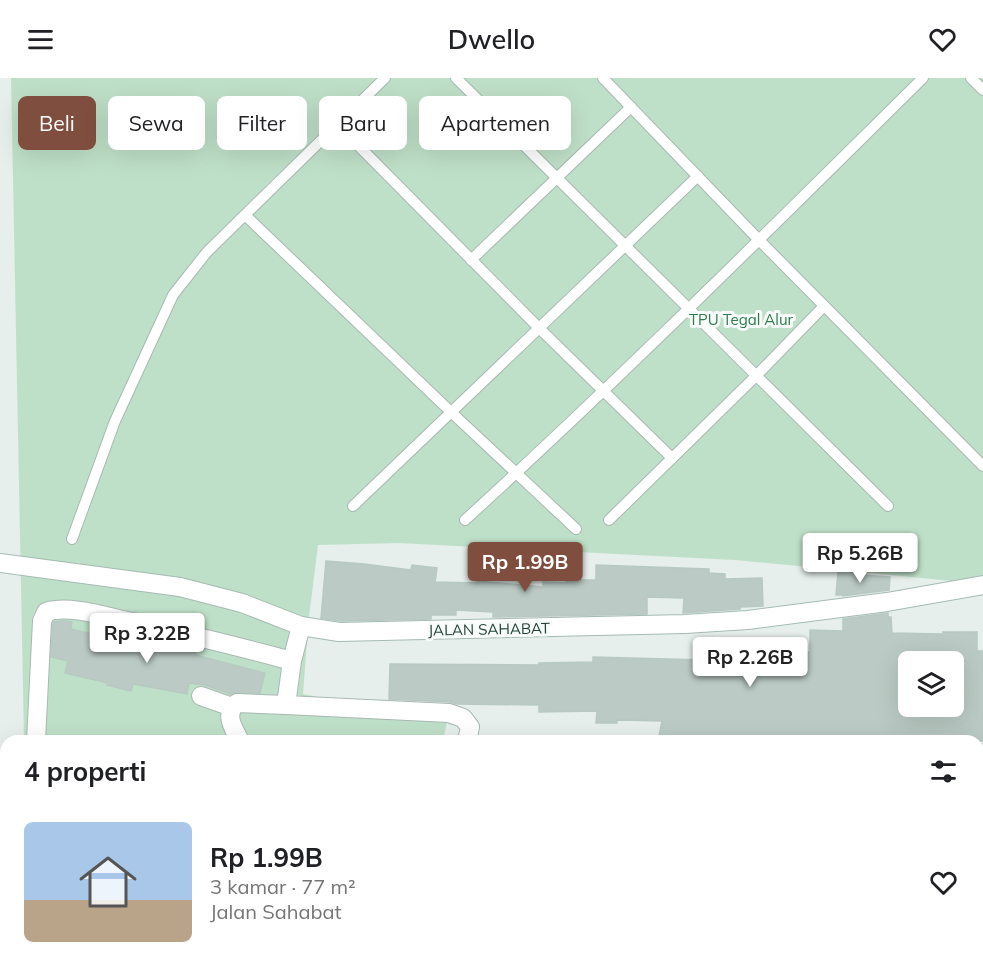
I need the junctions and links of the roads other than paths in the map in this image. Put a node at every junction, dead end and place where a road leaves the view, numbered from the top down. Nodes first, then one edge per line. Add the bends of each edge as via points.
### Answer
1 (385, 78) edge
2 (456, 78) edge
3 (603, 78) edge
4 (923, 78) edge
5 (970, 78) edge
6 (983, 90) edge
7 (366, 96) edge
8 (631, 107) junction
9 (319, 142) edge
10 (363, 150) edge
11 (698, 176) junction
12 (558, 177) junction
13 (245, 215) junction
14 (759, 240) junction
15 (626, 245) junction
16 (471, 260) junction
17 (824, 306) junction
18 (690, 309) junction
19 (539, 328) junction
20 (757, 375) junction
21 (603, 392) junction
22 (451, 412) junction
23 (672, 458) junction
24 (983, 466) edge
25 (517, 473) junction
26 (353, 506) dead end
27 (888, 506) dead end
28 (465, 520) dead end
29 (609, 520) dead end
30 (576, 529) dead end
31 (72, 539) dead end
32 (0, 563) edge
33 (983, 585) edge
34 (301, 626) junction
35 (292, 661) junction
36 (201, 696) dead end
37 (286, 705) junction
38 (232, 707) junction
39 (36, 735) edge
40 (237, 735) edge
41 (468, 735) edge

1 - 7 lane
2 - 12 lane
3 - 8 lane
4 - 14 lane
5 - 6 lane
8 - 11 lane
8 - 12 lane
9 - 13 lane
10 - 16 lane
11 - 14 lane
11 - 15 lane
12 - 15 lane
12 - 16 lane
13 - 22 lane
13 - 31 lane via 207,252 173,295 115,421
14 - 17 lane
14 - 18 lane
15 - 18 lane
15 - 19 lane
16 - 19 lane
17 - 20 lane
17 - 24 lane
18 - 20 lane
18 - 21 lane
19 - 21 lane
19 - 22 lane
20 - 23 lane
20 - 27 lane
21 - 23 lane
21 - 25 lane
22 - 25 lane
22 - 26 lane
23 - 29 lane
25 - 28 lane
25 - 30 lane
32 - 34 street, JALAN SAHABAT via 180,587 242,603
33 - 34 street, JALAN SAHABAT via 887,602 685,624 351,632
34 - 35 street
35 - 37 street
35 - 39 street via 188,633 56,609 46,612 42,621
36 - 38 street
37 - 38 street via 237,703
37 - 41 street via 449,712 470,727
38 - 40 street via 229,714

